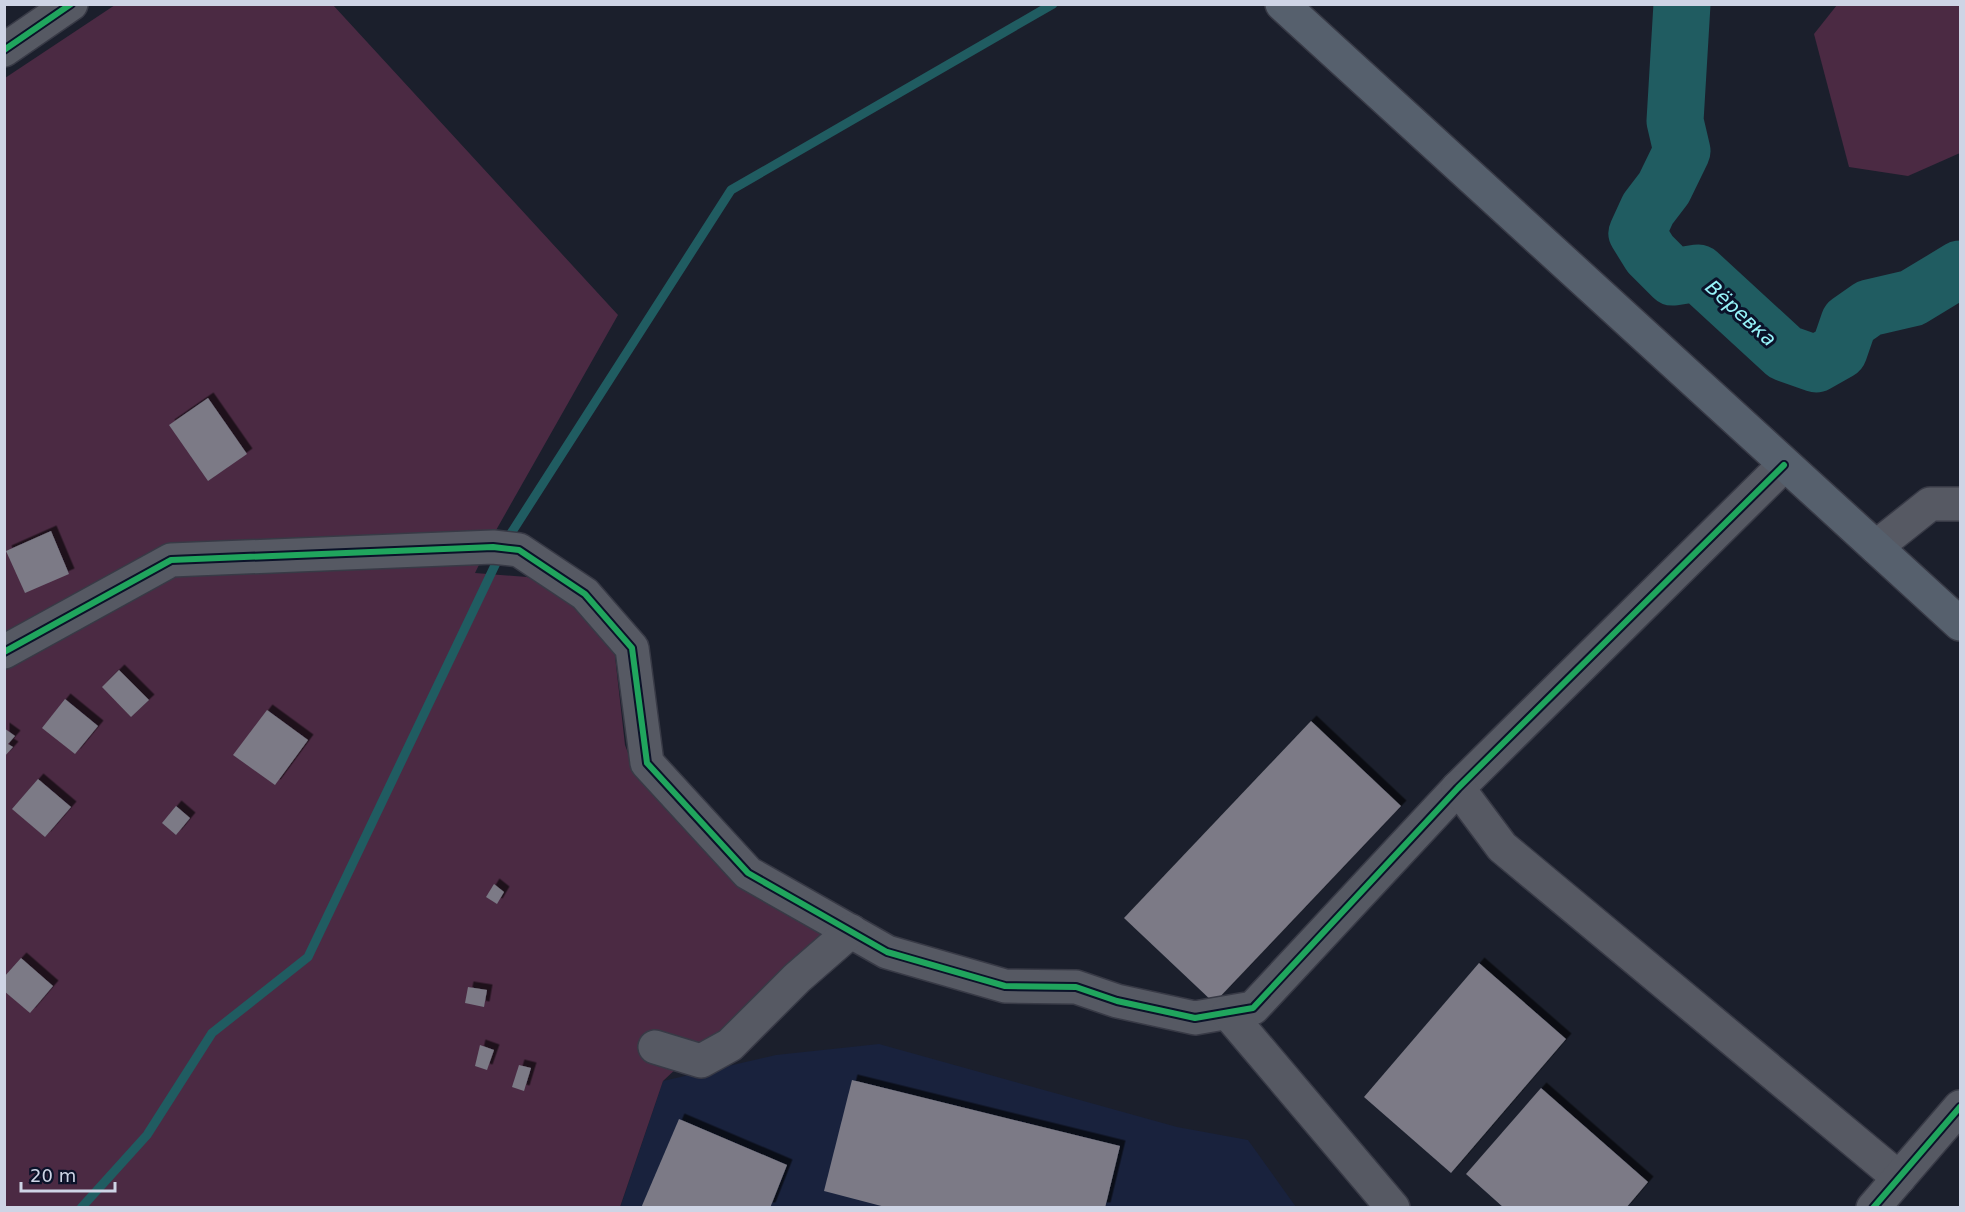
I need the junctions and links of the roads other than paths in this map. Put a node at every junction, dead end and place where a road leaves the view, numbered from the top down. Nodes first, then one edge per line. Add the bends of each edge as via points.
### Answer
1 (70, 4) edge
2 (1282, 4) edge
3 (4, 50) edge
4 (1784, 465) junction
5 (1960, 504) edge
6 (1876, 548) junction
7 (1960, 624) edge
8 (4, 652) edge
9 (1458, 788) junction
10 (851, 931) junction
11 (1228, 1012) junction
12 (655, 1047) dead end
13 (1956, 1121) edge
14 (1899, 1178) junction
15 (1393, 1208) edge
16 (1874, 1208) edge

1 - 3 street
2 - 4 main road
4 - 6 main road
4 - 9 street
5 - 6 street via 1930,504
6 - 7 main road
8 - 10 street via 171,560 506,549 585,594 632,648 647,763 748,873
9 - 11 street via 1253,1008
9 - 14 street via 1502,846
10 - 11 street via 887,952 1005,986 1076,987 1117,1001 1195,1018
10 - 12 street via 730,1044 701,1061
11 - 15 street
13 - 14 street
14 - 16 street

